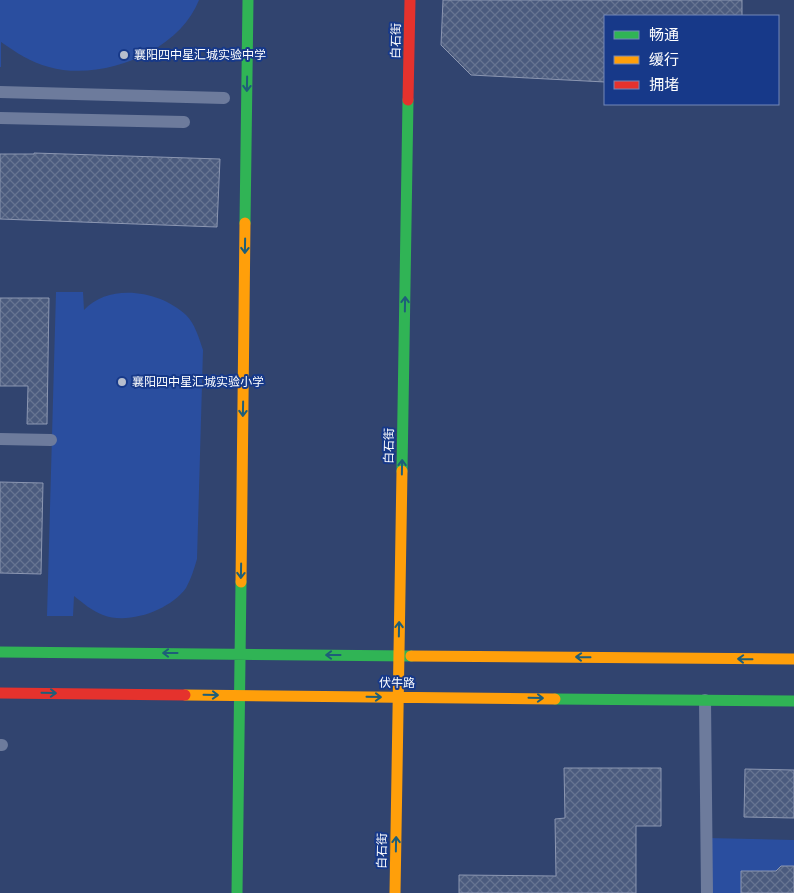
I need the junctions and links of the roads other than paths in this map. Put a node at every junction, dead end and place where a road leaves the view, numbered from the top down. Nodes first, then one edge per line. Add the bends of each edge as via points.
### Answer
1 (248, 0) edge
2 (410, 0) edge
3 (0, 92) edge
4 (224, 98) dead end
5 (0, 118) edge
6 (184, 122) dead end
7 (0, 439) edge
8 (51, 440) dead end
9 (0, 652) edge
10 (240, 654) junction
11 (398, 655) junction
12 (794, 659) edge
13 (0, 693) edge
14 (239, 695) junction
15 (398, 697) junction
16 (705, 700) junction
17 (794, 701) edge
18 (237, 893) edge
19 (395, 893) edge
20 (707, 893) edge

1 -> 10 street
11 -> 2 street, 白石街
3 - 4 lane
5 - 6 lane
7 - 8 lane
10 -> 9 street
11 -> 10 street
10 - 14 street
12 -> 11 street
11 - 15 street, 白石街
13 -> 14 street, 伏牛路
14 -> 15 street, 伏牛路
14 - 18 street
15 -> 16 street, 伏牛路
19 -> 15 street, 白石街
16 - 17 street, 伏牛路
16 - 20 lane

